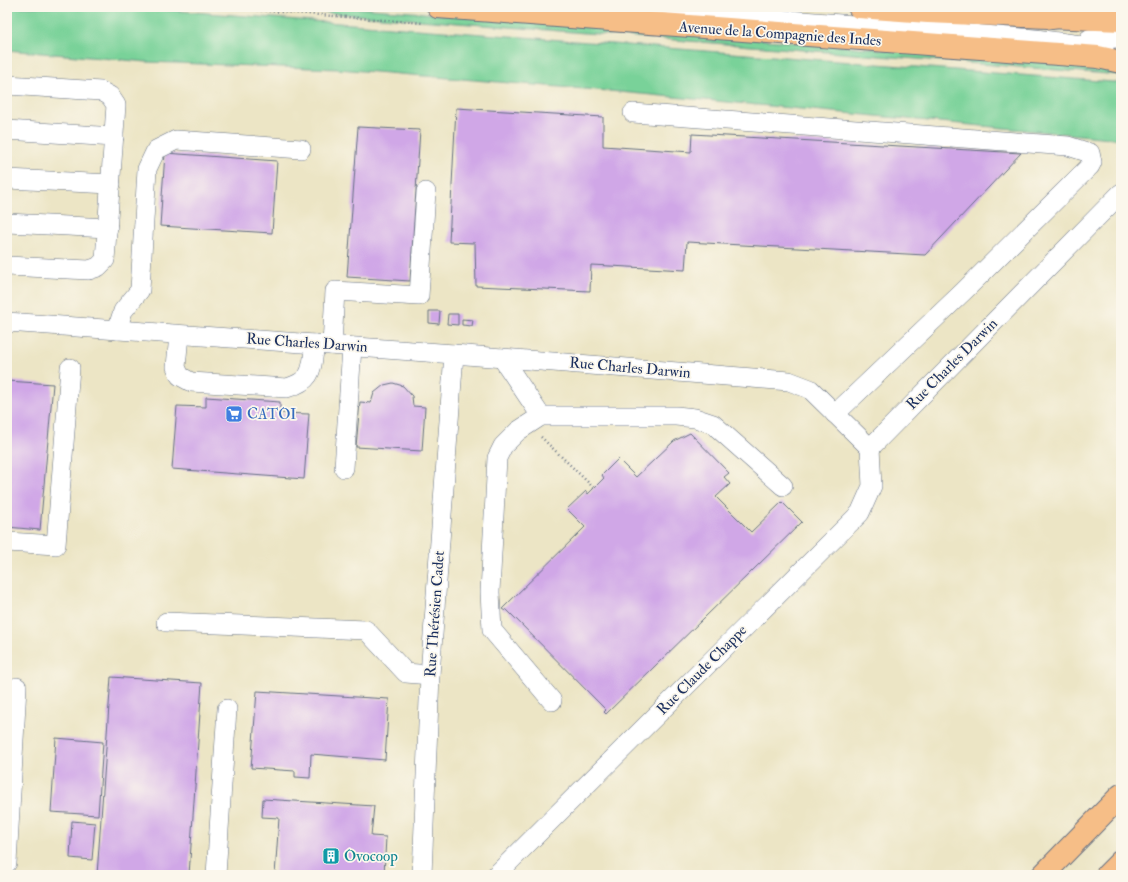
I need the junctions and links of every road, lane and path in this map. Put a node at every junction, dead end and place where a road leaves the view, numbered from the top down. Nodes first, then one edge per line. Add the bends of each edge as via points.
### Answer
1 (438, 7) edge
2 (620, 7) edge
3 (858, 7) edge
4 (1107, 7) edge
5 (1052, 18) junction
6 (1121, 20) edge
7 (1035, 38) junction
8 (1121, 38) edge
9 (1121, 52) edge
10 (1121, 62) edge
11 (7, 85) edge
12 (633, 113) dead end
13 (7, 130) edge
14 (114, 137) junction
15 (301, 149) dead end
16 (7, 179) edge
17 (111, 184) junction
18 (426, 192) dead end
19 (1121, 193) edge
20 (7, 223) edge
21 (108, 228) junction
22 (7, 266) edge
23 (7, 322) edge
24 (117, 330) junction
25 (179, 334) junction
26 (323, 344) junction
27 (352, 347) junction
28 (454, 354) junction
29 (502, 358) junction
30 (70, 368) dead end
31 (835, 414) junction
32 (535, 420) junction
33 (870, 448) junction
34 (344, 468) dead end
35 (783, 486) dead end
36 (594, 488) dead end
37 (7, 542) edge
38 (166, 622) dead end
39 (430, 675) junction
40 (17, 687) dead end
41 (552, 701) dead end
42 (227, 710) dead end
43 (1121, 795) edge
44 (1121, 861) edge
45 (7, 863) edge
46 (216, 875) edge
47 (422, 875) edge
48 (496, 875) edge
49 (1043, 875) edge
50 (1107, 875) edge

1 - 10 main road, Avenue de la Compagnie des Indes via 1098,57
2 - 7 street, Avenue de la Compagnie des Indes
3 - 5 main road
4 - 5 main road
5 - 6 main road
7 - 8 street, Avenue de la Compagnie des Indes
7 - 9 street, Avenue de la Compagnie des Indes
11 - 14 street via 101,91 110,96 116,105
12 - 31 street via 1068,146 1090,154 1090,166
13 - 14 street
14 - 17 street
15 - 24 street via 176,140 156,150 147,169 140,290 123,311
16 - 17 street
17 - 21 street
18 - 26 street via 418,296 335,291
19 - 33 street, Rue Charles Darwin
20 - 21 street
21 - 22 street via 105,260 98,267 89,270
23 - 24 street, Rue Charles Darwin
24 - 25 street, Rue Charles Darwin
25 - 26 street, Rue Charles Darwin
25 - 26 street via 176,367 180,376 191,382 286,388 300,384 310,374
26 - 27 street, Rue Charles Darwin
27 - 28 street, Rue Charles Darwin
27 - 34 street
28 - 29 street, Rue Charles Darwin
28 - 39 street, Rue Thérésien Cadet
29 - 31 street, Rue Charles Darwin via 790,381 810,389
29 - 32 street
30 - 37 street via 56,545
31 - 33 street, Rue Charles Darwin
32 - 35 street via 676,416 701,420 713,424
32 - 36 path
32 - 41 street via 503,446 497,458 490,592 492,630
33 - 48 street, Rue Claude Chappe via 872,486 860,513
38 - 39 street via 366,630 406,673
39 - 47 street, Rue Thérésien Cadet
40 - 45 street
42 - 46 street
43 - 49 main road
44 - 50 main road

